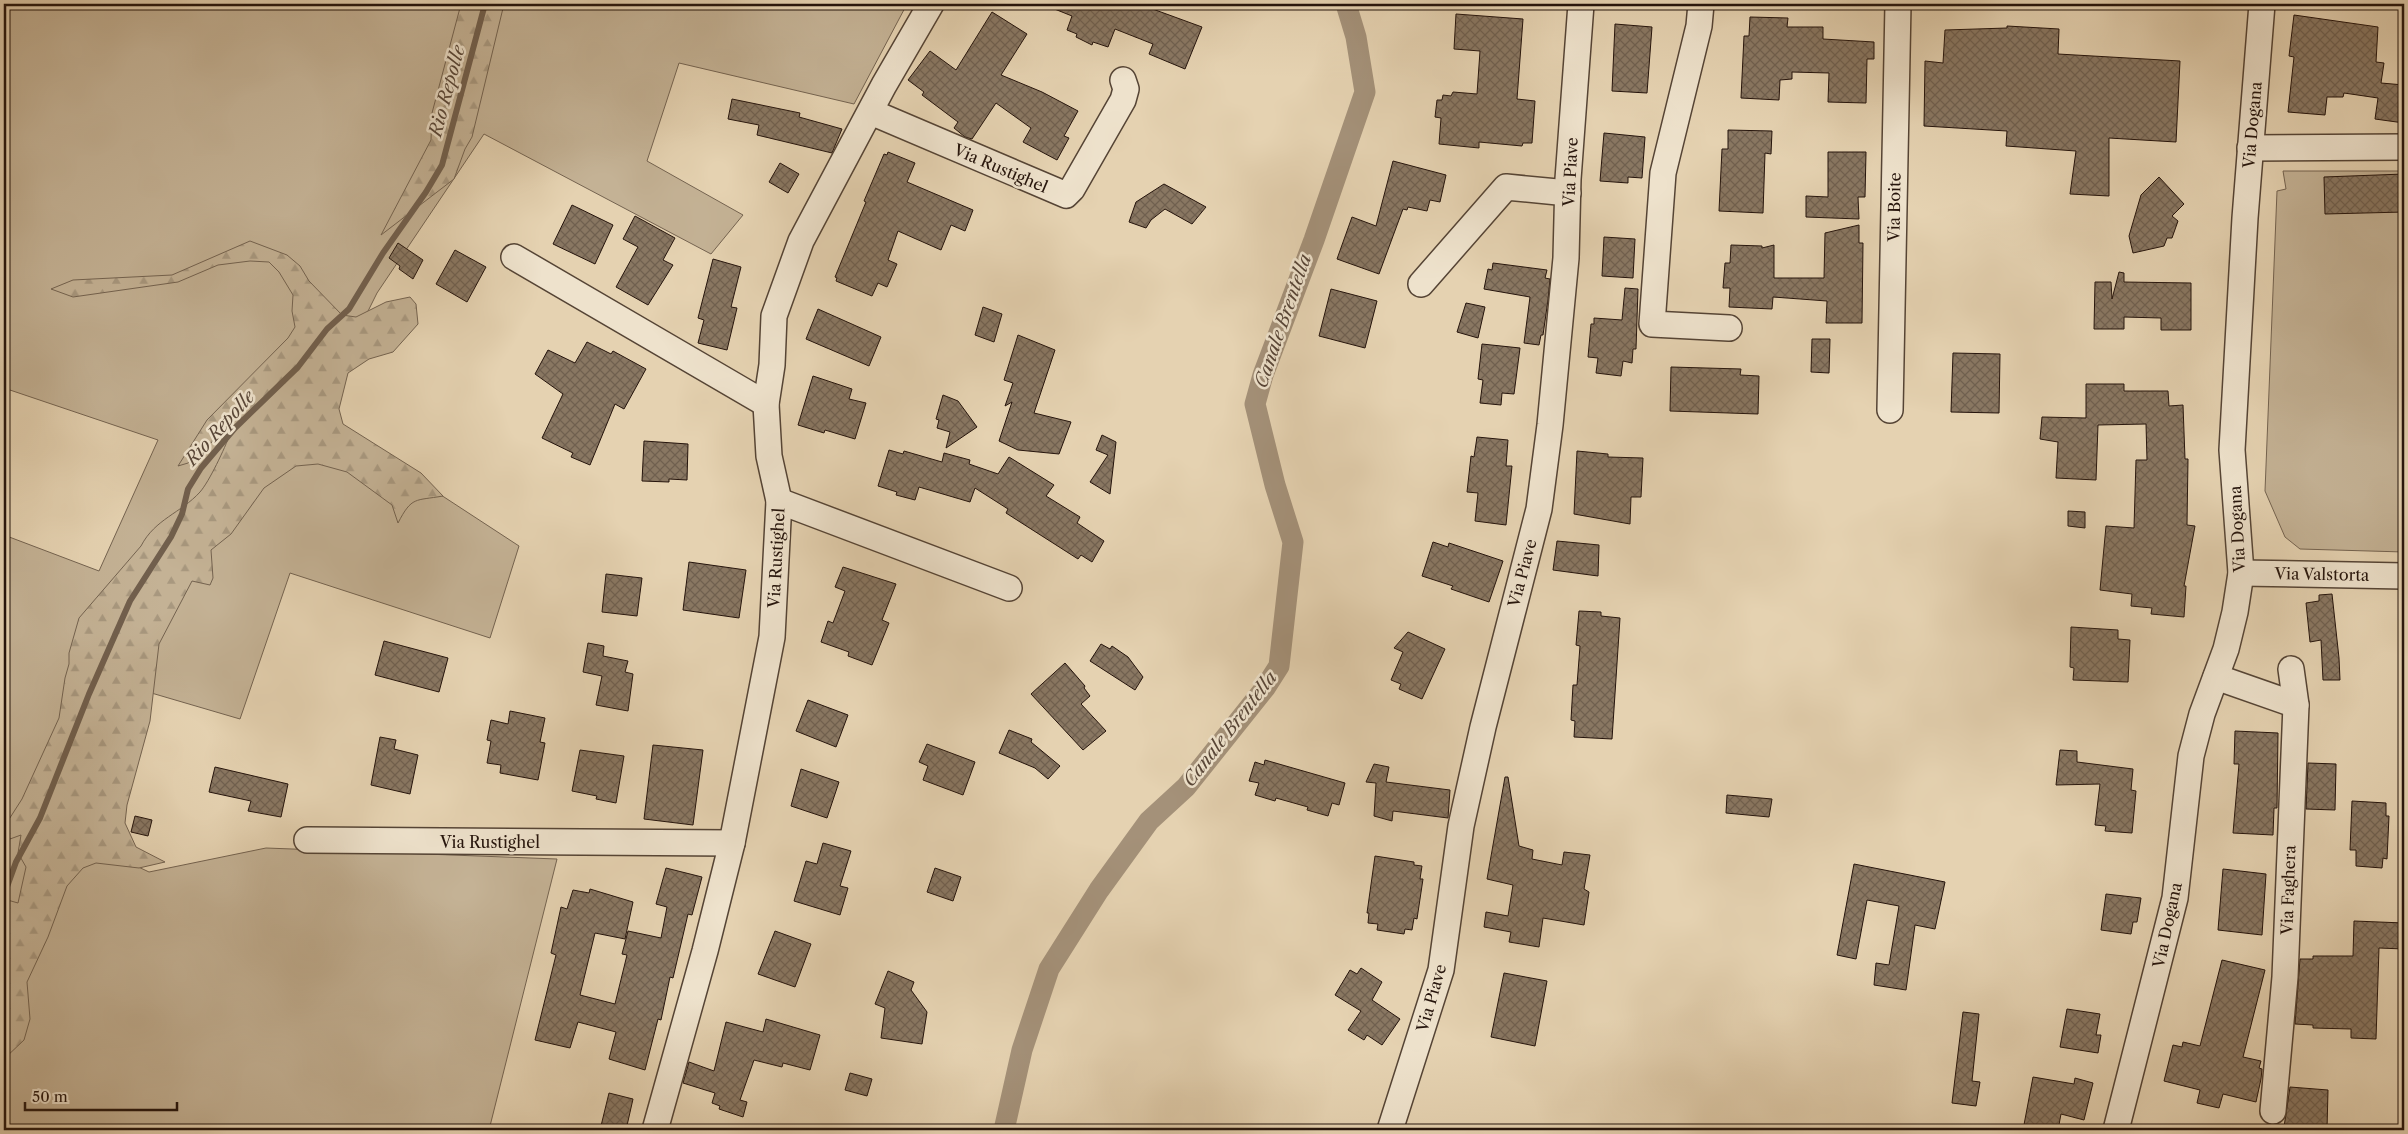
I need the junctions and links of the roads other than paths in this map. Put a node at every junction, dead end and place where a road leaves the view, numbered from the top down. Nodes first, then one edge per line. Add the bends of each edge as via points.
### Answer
1 (931, 4) edge
2 (1581, 4) edge
3 (1700, 4) edge
4 (1898, 4) edge
5 (2262, 4) edge
6 (1123, 80) dead end
7 (871, 112) junction
8 (2404, 147) edge
9 (2250, 148) junction
10 (1568, 193) junction
11 (514, 258) dead end
12 (1421, 284) dead end
13 (1729, 328) dead end
14 (766, 404) junction
15 (1890, 410) dead end
16 (779, 501) junction
17 (2241, 573) junction
18 (2404, 576) edge
19 (1009, 588) dead end
20 (2291, 669) dead end
21 (2216, 677) junction
22 (2296, 705) junction
23 (307, 840) dead end
24 (732, 843) junction
25 (2273, 1112) dead end
26 (655, 1130) edge
27 (1390, 1130) edge
28 (2116, 1130) edge

1 - 7 street, Via Rustighel
2 - 10 street, Via Piave
3 - 13 street via 1699,26 1662,173 1652,324
4 - 15 street, Via Boite
5 - 9 street, Via Dogana
6 - 7 street, Via Rustighel via 1126,89 1123,100 1066,195
7 - 14 street, Via Rustighel via 801,241 774,316
8 - 9 street
9 - 17 street, Via Dogana via 2232,450
10 - 12 street via 1506,187
10 - 27 street, Via Piave via 1560,332 1539,510 1482,727 1460,826 1441,970
11 - 14 street
14 - 16 street, Via Rustighel via 769,456
16 - 19 street
16 - 24 street, Via Rustighel via 772,638
17 - 18 street, Via Valstorta
17 - 21 street, Via Dogana via 2236,612
20 - 22 street, Via Faghera
21 - 22 street
21 - 28 street, Via Dogana via 2191,756 2175,898
22 - 25 street, Via Faghera via 2285,977
23 - 24 street, Via Rustighel
24 - 26 street, Via Rustighel

